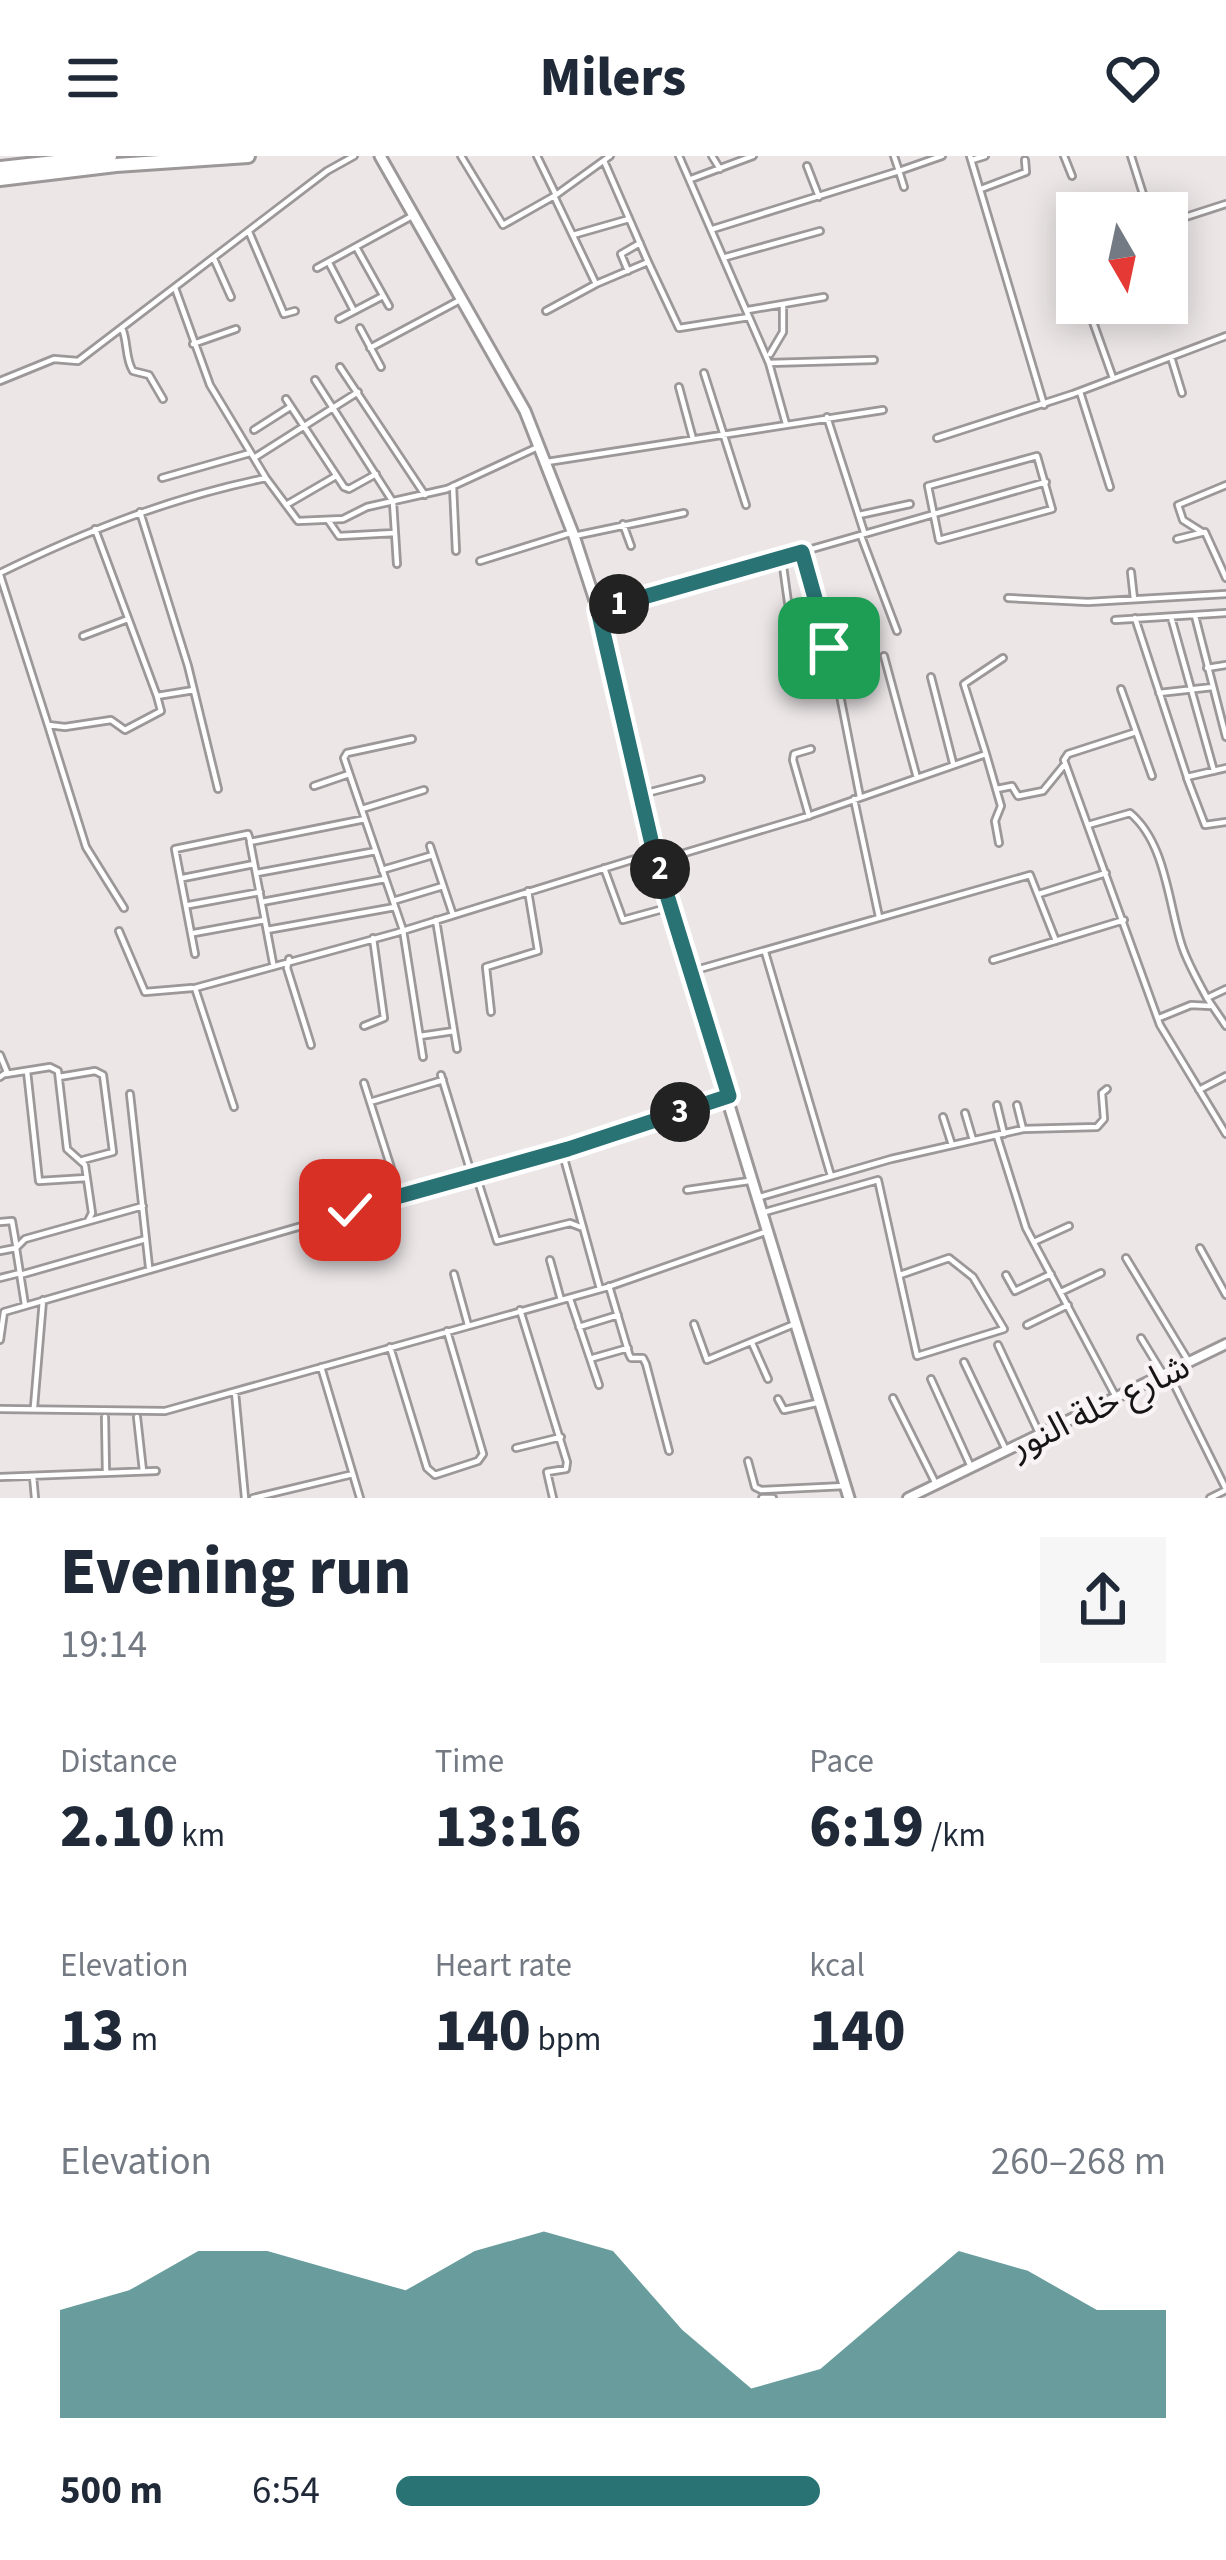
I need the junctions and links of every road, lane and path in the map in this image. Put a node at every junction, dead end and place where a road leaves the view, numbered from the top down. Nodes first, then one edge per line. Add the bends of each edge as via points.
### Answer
1 (110, 156) edge
2 (248, 156) edge
3 (354, 156) edge
4 (460, 156) edge
5 (537, 156) edge
6 (679, 156) edge
7 (712, 156) edge
8 (753, 156) edge
9 (894, 156) edge
10 (942, 156) edge
11 (985, 156) edge
12 (1064, 156) edge
13 (1131, 156) edge
14 (971, 158) edge
15 (383, 159) edge
16 (607, 159) edge
17 (1025, 160) dead end
18 (807, 166) dead end
19 (0, 168) edge
20 (720, 169) junction
21 (899, 171) junction
22 (1072, 176) dead end
23 (0, 178) edge
24 (690, 179) junction
25 (904, 187) dead end
26 (980, 190) junction
27 (1142, 192) edge
28 (555, 196) junction
29 (819, 197) junction
30 (1226, 204) edge
31 (416, 214) junction
32 (1188, 217) edge
33 (629, 220) junction
34 (713, 230) junction
35 (820, 231) dead end
36 (249, 232) junction
37 (573, 235) junction
38 (640, 243) junction
39 (356, 247) junction
40 (726, 257) junction
41 (214, 259) junction
42 (328, 262) junction
43 (648, 262) junction
44 (317, 268) dead end
45 (628, 271) junction
46 (596, 284) junction
47 (175, 288) junction
48 (383, 296) junction
49 (824, 297) dead end
50 (231, 298) dead end
51 (463, 298) junction
52 (783, 304) junction
53 (388, 306) dead end
54 (546, 310) dead end
55 (295, 311) dead end
56 (354, 311) junction
57 (750, 314) junction
58 (339, 320) dead end
59 (1094, 324) edge
60 (122, 328) junction
61 (360, 328) dead end
62 (236, 329) dead end
63 (1226, 336) edge
64 (194, 344) junction
65 (370, 348) junction
66 (1171, 356) junction
67 (769, 360) junction
68 (874, 360) dead end
69 (340, 367) dead end
70 (380, 367) dead end
71 (704, 373) dead end
72 (1113, 378) junction
73 (315, 380) dead end
74 (0, 381) edge
75 (679, 387) dead end
76 (358, 392) junction
77 (1080, 392) junction
78 (1182, 393) dead end
79 (286, 398) dead end
80 (163, 399) dead end
81 (1044, 404) junction
82 (291, 406) junction
83 (333, 408) junction
84 (883, 410) dead end
85 (827, 417) junction
86 (786, 424) junction
87 (304, 426) junction
88 (254, 430) dead end
89 (722, 434) junction
90 (937, 438) dead end
91 (693, 439) junction
92 (540, 445) junction
93 (252, 456) junction
94 (548, 462) junction
95 (376, 474) junction
96 (336, 476) junction
97 (162, 478) dead end
98 (266, 478) junction
99 (1046, 482) junction
100 (1226, 485) edge
101 (453, 486) junction
102 (1110, 487) dead end
103 (425, 495) junction
104 (393, 502) junction
105 (910, 504) dead end
106 (286, 505) junction
107 (746, 505) dead end
108 (140, 512) junction
109 (684, 513) dead end
110 (859, 515) junction
111 (934, 515) junction
112 (328, 520) junction
113 (623, 524) junction
114 (95, 529) junction
115 (1202, 532) junction
116 (395, 533) junction
117 (574, 534) junction
118 (863, 535) junction
119 (1177, 539) dead end
120 (631, 546) dead end
121 (456, 551) dead end
122 (802, 552) junction
123 (782, 558) junction
124 (480, 561) dead end
125 (397, 564) dead end
126 (1131, 572) dead end
127 (0, 574) edge
128 (1226, 578) edge
129 (1226, 594) edge
130 (1008, 598) dead end
131 (1134, 599) junction
132 (598, 610) junction
133 (1226, 613) edge
134 (1196, 616) junction
135 (1172, 617) junction
136 (1135, 618) junction
137 (128, 619) junction
138 (1115, 620) dead end
139 (897, 632) dead end
140 (83, 636) dead end
141 (843, 643) dead end
142 (829, 648) junction
143 (884, 656) dead end
144 (1003, 658) dead end
145 (796, 660) junction
146 (784, 664) dead end
147 (1226, 665) edge
148 (857, 667) dead end
149 (1208, 668) junction
150 (932, 676) dead end
151 (1213, 687) junction
152 (1121, 689) dead end
153 (194, 690) junction
154 (1192, 691) junction
155 (1159, 693) junction
156 (157, 696) junction
157 (48, 725) junction
158 (1136, 732) junction
159 (1226, 737) edge
160 (412, 739) dead end
161 (811, 749) dead end
162 (986, 754) junction
163 (953, 764) junction
164 (1065, 764) junction
165 (1226, 768) edge
166 (1214, 771) junction
167 (350, 774) junction
168 (1151, 776) dead end
169 (1186, 777) junction
170 (917, 778) junction
171 (701, 779) dead end
172 (314, 787) dead end
173 (997, 788) junction
174 (218, 789) dead end
175 (424, 790) dead end
176 (640, 795) junction
177 (857, 798) junction
178 (362, 809) junction
179 (808, 816) junction
180 (365, 819) junction
181 (1226, 822) edge
182 (1088, 825) junction
183 (250, 842) junction
184 (999, 843) dead end
185 (430, 846) dead end
186 (376, 851) junction
187 (433, 855) junction
188 (656, 857) junction
189 (254, 864) junction
190 (604, 868) junction
191 (382, 870) junction
192 (256, 873) junction
193 (1106, 873) junction
194 (181, 878) junction
195 (386, 879) junction
196 (443, 886) junction
197 (529, 891) junction
198 (260, 892) junction
199 (1039, 894) junction
200 (262, 902) junction
201 (394, 904) junction
202 (186, 906) junction
203 (670, 907) junction
204 (124, 908) dead end
205 (453, 915) junction
206 (879, 918) junction
207 (265, 920) junction
208 (436, 920) junction
209 (1124, 920) junction
210 (267, 930) junction
211 (403, 931) junction
212 (118, 932) dead end
213 (191, 934) junction
214 (373, 938) junction
215 (1056, 941) junction
216 (764, 952) junction
217 (195, 954) dead end
218 (289, 959) junction
219 (993, 960) dead end
220 (273, 963) junction
221 (689, 972) junction
222 (194, 988) junction
223 (1226, 989) edge
224 (1207, 998) junction
225 (1210, 1006) junction
226 (491, 1012) dead end
227 (1157, 1019) junction
228 (1226, 1026) edge
229 (364, 1027) dead end
230 (454, 1031) junction
231 (419, 1036) junction
232 (311, 1045) dead end
233 (457, 1049) dead end
234 (0, 1055) edge
235 (423, 1057) dead end
236 (27, 1071) junction
237 (3, 1076) edge
238 (59, 1076) junction
239 (1226, 1076) edge
240 (364, 1083) dead end
241 (1107, 1089) dead end
242 (1199, 1090) junction
243 (130, 1094) dead end
244 (729, 1096) junction
245 (370, 1102) junction
246 (1017, 1105) dead end
247 (998, 1106) dead end
248 (234, 1107) dead end
249 (965, 1114) dead end
250 (944, 1117) dead end
251 (1023, 1129) junction
252 (1226, 1134) edge
253 (1001, 1135) junction
254 (973, 1140) junction
255 (952, 1145) junction
256 (562, 1151) junction
257 (83, 1160) junction
258 (474, 1176) junction
259 (831, 1176) junction
260 (88, 1178) junction
261 (755, 1180) junction
262 (687, 1190) dead end
263 (400, 1196) junction
264 (760, 1197) junction
265 (143, 1206) junction
266 (765, 1212) junction
267 (88, 1221) junction
268 (0, 1222) edge
269 (1069, 1226) dead end
270 (584, 1228) junction
271 (770, 1230) junction
272 (146, 1239) junction
273 (1034, 1242) junction
274 (16, 1246) junction
275 (1200, 1248) dead end
276 (0, 1251) edge
277 (1126, 1258) dead end
278 (550, 1260) dead end
279 (148, 1268) junction
280 (1100, 1273) dead end
281 (20, 1274) junction
282 (454, 1274) dead end
283 (1051, 1274) junction
284 (900, 1275) junction
285 (1006, 1275) dead end
286 (0, 1278) edge
287 (609, 1286) junction
288 (600, 1289) junction
289 (1060, 1292) junction
290 (1226, 1295) edge
291 (565, 1299) junction
292 (43, 1300) junction
293 (25, 1305) junction
294 (1068, 1306) junction
295 (520, 1310) junction
296 (2, 1313) edge
297 (618, 1316) junction
298 (798, 1323) junction
299 (694, 1324) dead end
300 (468, 1325) junction
301 (1027, 1325) dead end
302 (579, 1327) junction
303 (448, 1331) junction
304 (1141, 1338) dead end
305 (0, 1340) edge
306 (752, 1342) junction
307 (1226, 1344) edge
308 (998, 1345) dead end
309 (390, 1347) junction
310 (628, 1348) junction
311 (590, 1359) junction
312 (964, 1362) dead end
313 (1189, 1362) junction
314 (321, 1367) junction
315 (1166, 1373) junction
316 (768, 1379) dead end
317 (931, 1379) dead end
318 (599, 1385) dead end
319 (235, 1392) junction
320 (893, 1397) dead end
321 (1116, 1397) junction
322 (778, 1399) dead end
323 (821, 1402) junction
324 (34, 1408) junction
325 (0, 1409) edge
326 (105, 1417) dead end
327 (137, 1417) dead end
328 (1039, 1433) junction
329 (561, 1437) junction
330 (516, 1448) dead end
331 (1006, 1450) junction
332 (668, 1451) dead end
333 (748, 1461) dead end
334 (971, 1467) junction
335 (156, 1471) dead end
336 (143, 1472) junction
337 (106, 1473) junction
338 (353, 1474) junction
339 (33, 1476) junction
340 (0, 1477) edge
341 (936, 1484) junction
342 (1226, 1490) edge
343 (847, 1492) edge
344 (35, 1498) edge
345 (249, 1498) edge
346 (360, 1498) edge
347 (554, 1498) edge
348 (761, 1498) edge
349 (773, 1498) edge
350 (908, 1498) edge
351 (1210, 1498) edge

1 - 19 highway
2 - 23 highway
3 - 36 street
4 - 28 street via 501,225
5 - 28 street
6 - 24 street
7 - 20 street
8 - 20 street
9 - 21 street
10 - 21 street
11 - 14 street
12 - 22 street
13 - 27 street
14 - 26 street
15 - 31 main road
16 - 28 street
16 - 33 street
17 - 26 street via 1026,172
18 - 29 street
20 - 24 street
21 - 25 street
21 - 29 street
24 - 34 street
26 - 81 street
28 - 37 street
29 - 34 street
30 - 32 street
31 - 39 street
31 - 51 main road
33 - 37 street
33 - 38 street
34 - 40 street
35 - 40 street
36 - 41 street
36 - 55 street via 284,314
37 - 46 street
38 - 43 street
38 - 45 street via 621,254
39 - 42 street
39 - 48 street
40 - 57 street
41 - 47 street
41 - 50 street
42 - 44 street
42 - 56 street
43 - 45 street
43 - 57 street via 679,328
45 - 46 street
46 - 54 street
47 - 60 street
47 - 64 street
48 - 53 street
48 - 56 street
49 - 52 street
51 - 65 street
51 - 92 main road
52 - 57 street
52 - 67 street via 781,339
56 - 58 street
57 - 67 street
59 - 72 street
60 - 74 street via 78,362 54,359
60 - 80 street via 129,364 149,375
61 - 65 street
62 - 64 street
63 - 66 street
64 - 93 street
65 - 70 street
66 - 72 street
66 - 78 street
67 - 68 street
67 - 86 street
69 - 76 street
71 - 89 street
72 - 77 street
73 - 83 street
75 - 91 street
76 - 83 street
76 - 103 street
77 - 81 street
77 - 102 street
79 - 82 street
81 - 90 street
82 - 87 street
82 - 88 street
83 - 87 street
83 - 95 street
84 - 85 street
85 - 86 street
85 - 110 street
86 - 89 street
87 - 93 street
87 - 96 street
89 - 91 street
89 - 107 street
91 - 94 street
92 - 94 main road
92 - 101 street
93 - 97 street
93 - 98 street
94 - 117 main road
95 - 96 street via 349,489
95 - 104 street
96 - 106 street
98 - 106 street
98 - 108 street
99 - 111 street
99 - 111 street via 1037,456 928,487
99 - 111 street via 1052,509 943,542
100 - 115 street via 1178,505 1183,520
101 - 103 street
101 - 121 street
103 - 104 street
104 - 112 street
104 - 116 street
105 - 110 street
106 - 112 street via 298,521
108 - 114 street
108 - 153 street
109 - 113 street
110 - 118 street
111 - 118 street
112 - 116 street via 339,536
113 - 117 street
113 - 120 street
114 - 127 street
114 - 137 street
115 - 119 street
115 - 128 street
116 - 125 street
117 - 124 street
117 - 132 main road
118 - 122 street
118 - 139 street
122 - 123 street
122 - 142 street
123 - 132 street
123 - 145 street
126 - 131 street
127 - 157 street
129 - 131 street
130 - 131 street
132 - 176 main road
133 - 134 street
134 - 135 street
134 - 149 street
135 - 136 street
135 - 154 street
136 - 138 street
136 - 155 street
137 - 140 street
137 - 156 street
141 - 142 street
142 - 145 street
143 - 170 street
144 - 162 street via 964,684
145 - 146 street
147 - 149 street
148 - 177 street via 836,675
149 - 151 street
150 - 163 street
151 - 154 street
151 - 159 street
152 - 158 street
153 - 156 street
153 - 174 street
154 - 155 street
154 - 166 street
155 - 169 street
156 - 157 street via 161,711 124,730 111,720
157 - 204 street via 86,848
158 - 164 street via 1066,754
158 - 168 street
160 - 167 street via 347,753
161 - 179 street via 793,760
162 - 163 street
162 - 173 street
163 - 170 street
164 - 173 street via 1041,792 1018,796 1012,786
164 - 182 street
165 - 166 street
166 - 169 street
167 - 172 street
167 - 178 street
169 - 181 street via 1205,825
170 - 177 street
171 - 176 street
173 - 184 street
175 - 178 street
176 - 188 main road
177 - 179 street
177 - 206 street
178 - 180 street
179 - 188 street
180 - 183 street
180 - 186 street
182 - 193 street
182 - 224 street via 1130,813 1145,829 1181,945
183 - 189 street
183 - 194 street via 248,834 175,849
185 - 187 street
186 - 191 street
186 - 192 street
187 - 191 street
187 - 196 street
188 - 190 street
188 - 203 main road
189 - 192 street
189 - 194 street
190 - 197 street
190 - 203 street via 623,920
191 - 195 street
192 - 198 street
193 - 199 street
193 - 209 street
194 - 202 street
195 - 200 street
195 - 201 street
196 - 201 street
196 - 205 street
197 - 205 street
197 - 226 street via 538,951 486,967
198 - 200 street
198 - 202 street
199 - 206 street via 1030,875
199 - 215 street
200 - 207 street
201 - 210 street
201 - 211 street
202 - 213 street
203 - 221 main road
205 - 208 street
206 - 216 street
207 - 210 street
207 - 213 street
208 - 211 street
208 - 230 street
209 - 215 street
209 - 227 street
210 - 220 street
211 - 214 street
211 - 231 street
212 - 222 street via 145,992
213 - 217 street
214 - 218 street
214 - 229 street via 384,1018
215 - 219 street
216 - 221 street
216 - 259 street
218 - 220 street
218 - 232 street
220 - 222 street
221 - 244 main road
222 - 248 street
223 - 224 street
224 - 225 street
225 - 227 street
225 - 228 street
227 - 242 street
230 - 231 street
230 - 233 street
231 - 235 street
234 - 237 street
236 - 237 street
236 - 238 street via 50,1067
236 - 260 street via 39,1181
238 - 257 street via 67,1149
238 - 257 street via 103,1075 113,1152
239 - 242 street
240 - 245 street
241 - 251 street via 1100,1126
242 - 252 street
243 - 265 street
244 - 256 street
244 - 261 main road
245 - 258 street via 442,1078
245 - 263 street
246 - 251 street
247 - 253 street
249 - 254 street
250 - 255 street
251 - 253 street
253 - 254 street
253 - 273 street via 1017,1208
254 - 255 street
255 - 259 street
256 - 258 street
256 - 270 street
257 - 260 street
258 - 263 street
258 - 270 street via 497,1241 570,1223
259 - 264 street
260 - 267 street
261 - 262 street
261 - 264 main road
263 - 279 street
264 - 266 main road
265 - 267 street
265 - 272 street
266 - 271 main road
266 - 284 street via 878,1180
267 - 274 street
268 - 274 street via 11,1220
269 - 273 street
270 - 288 street
271 - 287 street
271 - 298 main road
272 - 279 street
272 - 281 street
273 - 283 street
274 - 276 street
274 - 281 street
275 - 290 street
277 - 313 street
278 - 291 street
279 - 292 street
280 - 289 street
281 - 286 street
281 - 293 street
282 - 300 street
283 - 285 street via 1016,1291
283 - 289 street
284 - 284 street via 917,1356 1004,1330 974,1276 950,1258
287 - 288 street
287 - 297 street
288 - 291 street
289 - 294 street
291 - 295 street
291 - 302 street
292 - 293 street
292 - 324 street
293 - 296 street
294 - 301 street
294 - 321 street
295 - 300 street
295 - 329 street
296 - 305 street
297 - 302 street
297 - 310 street
298 - 306 street
298 - 323 main road
299 - 306 street via 706,1360
300 - 303 street
302 - 311 street
303 - 309 street
303 - 309 street via 483,1454 435,1474
304 - 315 street
306 - 316 street
307 - 313 street, شارع خلة النور
308 - 328 street
309 - 314 street
310 - 311 street
310 - 332 street via 646,1364
311 - 318 street
312 - 331 street
313 - 315 street, شارع خلة النور
314 - 319 street
314 - 338 street
315 - 321 street, شارع خلة النور
315 - 342 street
317 - 334 street
319 - 324 street via 157,1412
319 - 345 street
320 - 341 street
321 - 328 street, شارع خلة النور
322 - 323 street via 784,1410
323 - 343 main road
324 - 325 street
326 - 337 street
327 - 336 street
328 - 331 street, شارع خلة النور
329 - 330 street
329 - 347 street via 567,1466 547,1472
331 - 334 street, شارع خلة النور
333 - 343 street via 761,1490
334 - 341 street, شارع خلة النور
335 - 336 street
336 - 337 street
337 - 339 street
338 - 345 street
338 - 346 street
339 - 340 street
339 - 344 street
341 - 350 street, شارع خلة النور
342 - 351 street
348 - 349 street

